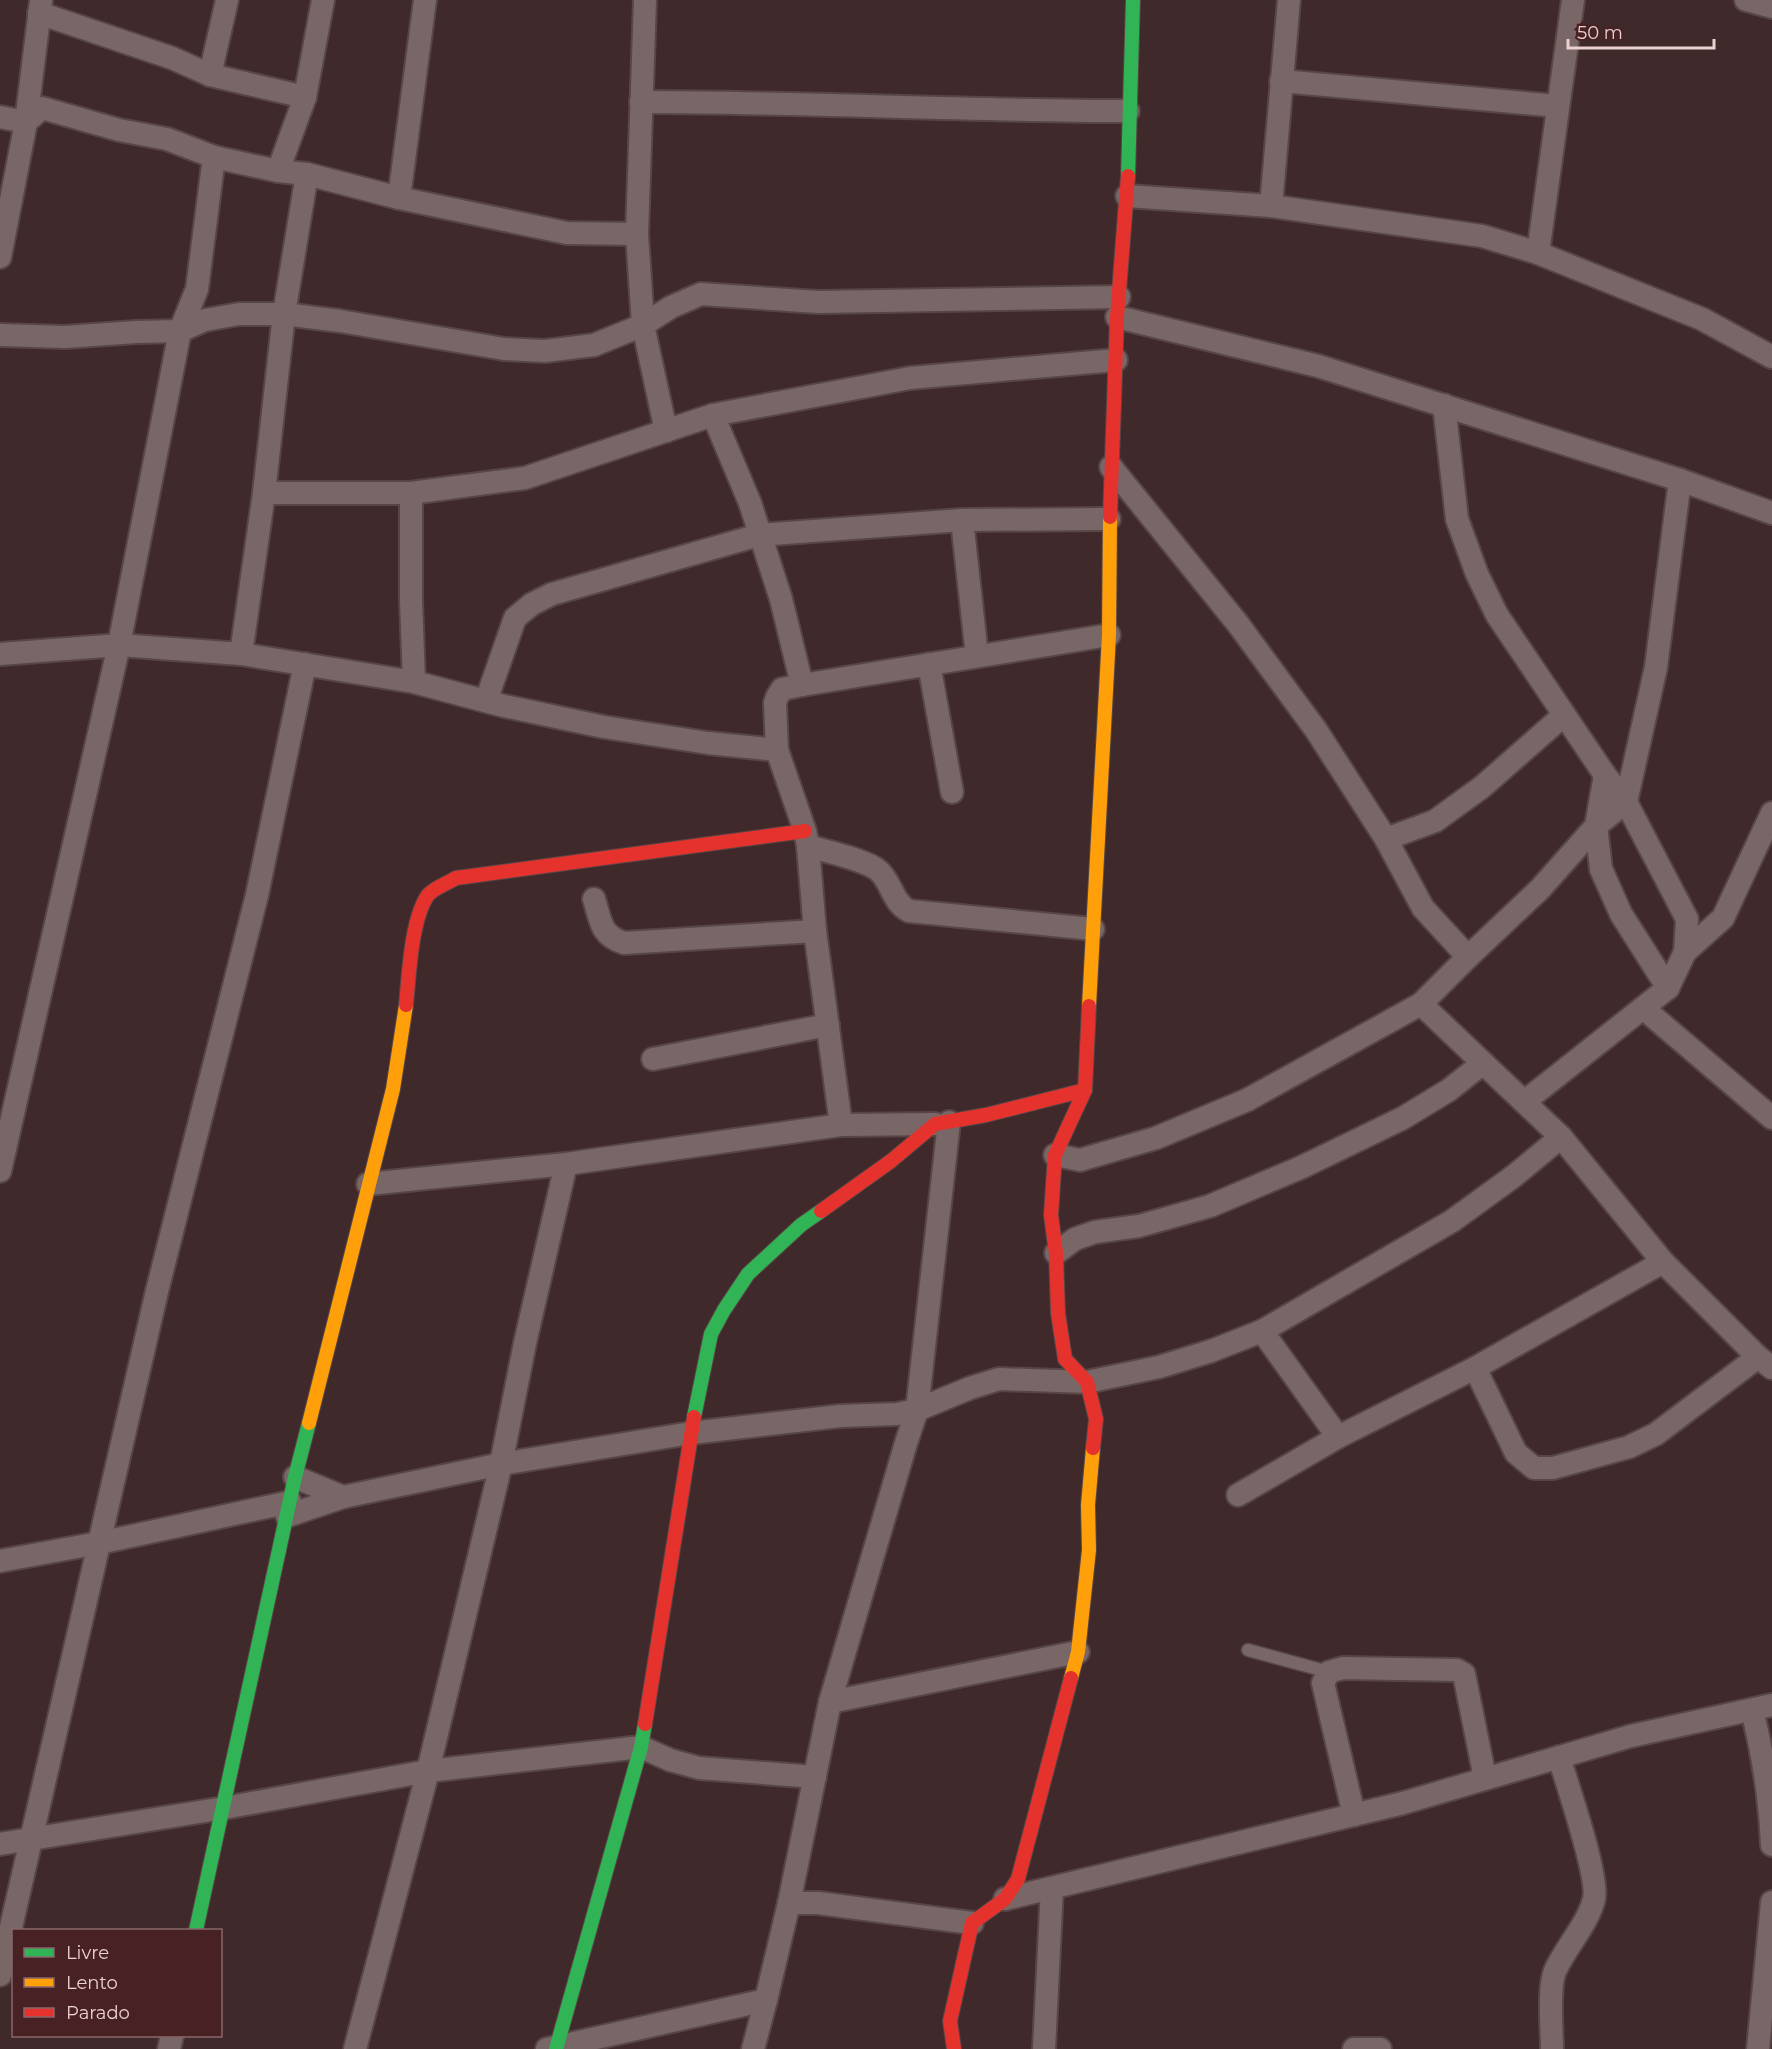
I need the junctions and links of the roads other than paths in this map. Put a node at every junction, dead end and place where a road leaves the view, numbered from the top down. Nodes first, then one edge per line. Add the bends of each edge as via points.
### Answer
1 (227, 0) edge
2 (323, 0) edge
3 (425, 0) edge
4 (645, 0) edge
5 (1133, 0) edge
6 (1289, 0) edge
7 (1572, 0) edge
8 (1746, 0) edge
9 (40, 7) edge
10 (1772, 7) edge
11 (210, 75) junction
12 (1281, 81) junction
13 (305, 97) junction
14 (641, 102) junction
15 (1558, 106) junction
16 (1128, 111) junction
17 (0, 117) edge
18 (26, 122) junction
19 (214, 158) junction
20 (278, 171) junction
21 (307, 174) junction
22 (1127, 196) junction
23 (399, 198) junction
24 (1271, 206) junction
25 (637, 234) junction
26 (1538, 253) junction
27 (0, 257) edge
28 (1118, 307) junction
29 (284, 315) junction
30 (643, 325) junction
31 (180, 331) junction
32 (0, 335) edge
33 (1772, 357) edge
34 (1116, 360) junction
35 (1444, 405) junction
36 (713, 416) junction
37 (666, 431) junction
38 (1111, 467) junction
39 (1680, 480) junction
40 (264, 493) junction
41 (411, 493) junction
42 (1772, 513) edge
43 (1109, 519) junction
44 (962, 520) junction
45 (759, 536) junction
46 (1109, 635) junction
47 (119, 645) junction
48 (0, 654) edge
49 (241, 654) junction
50 (978, 656) junction
51 (305, 664) junction
52 (929, 664) junction
53 (414, 682) junction
54 (802, 685) junction
55 (486, 701) junction
56 (1564, 715) junction
57 (777, 750) junction
58 (1605, 775) junction
59 (952, 792) dead end
60 (1626, 802) junction
61 (1772, 813) edge
62 (1596, 826) junction
63 (807, 839) junction
64 (1386, 839) junction
65 (1764, 851) edge
66 (594, 899) dead end
67 (1093, 929) junction
68 (815, 931) junction
69 (1685, 952) junction
70 (1468, 957) junction
71 (1668, 988) junction
72 (1421, 1004) junction
73 (1643, 1008) junction
74 (828, 1025) junction
75 (653, 1059) dead end
76 (1483, 1063) junction
77 (1085, 1090) junction
78 (1524, 1102) junction
79 (1772, 1118) edge
80 (942, 1123) junction
81 (841, 1125) junction
82 (1561, 1137) junction
83 (1054, 1155) junction
84 (566, 1164) junction
85 (0, 1171) edge
86 (368, 1184) junction
87 (1056, 1253) junction
88 (1663, 1262) junction
89 (1262, 1331) junction
90 (1765, 1363) edge
91 (1475, 1368) junction
92 (1087, 1382) junction
93 (917, 1410) junction
94 (691, 1433) junction
95 (1338, 1437) junction
96 (501, 1464) junction
97 (295, 1477) junction
98 (1238, 1496) dead end
99 (343, 1497) junction
100 (289, 1509) junction
101 (99, 1543) junction
102 (0, 1561) edge
103 (1248, 1650) dead end
104 (1078, 1652) junction
105 (1329, 1672) junction
106 (830, 1702) junction
107 (1762, 1708) edge
108 (641, 1747) junction
109 (1559, 1757) junction
110 (428, 1771) junction
111 (815, 1777) junction
112 (1485, 1778) junction
113 (224, 1808) junction
114 (1354, 1815) junction
115 (31, 1840) junction
116 (0, 1844) edge
117 (1772, 1845) edge
118 (1052, 1888) junction
119 (1005, 1899) junction
120 (1772, 1902) edge
121 (789, 1903) junction
122 (972, 1923) junction
123 (196, 1929) edge
124 (0, 1975) edge
125 (766, 2000) junction
126 (553, 2048) edge
127 (355, 2049) edge
128 (753, 2049) edge
129 (954, 2049) edge
130 (1044, 2049) edge
131 (1354, 2049) edge
132 (1380, 2049) edge
133 (1552, 2049) edge
134 (1758, 2049) edge

1 - 11 street
2 - 13 street
3 - 23 street
4 - 14 street
5 - 16 street
6 - 12 street
7 - 15 street
8 - 10 street
9 - 11 street
9 - 18 street
11 - 13 street
12 - 15 street
12 - 24 street
13 - 20 street
14 - 16 street
14 - 25 street
15 - 26 street
16 - 22 street
17 - 18 street
18 - 19 street via 42,108 167,139
18 - 27 street
19 - 20 street
19 - 31 street via 197,289
20 - 21 street
21 - 23 street
21 - 29 street
22 - 24 street
22 - 28 street
23 - 25 street via 567,233
24 - 26 street via 1482,236
25 - 30 street
26 - 33 street via 1702,319
28 - 30 street via 818,302 701,294
28 - 34 street
28 - 35 street
29 - 30 street via 504,349 545,351 594,345
29 - 31 street via 205,320
29 - 40 street
30 - 37 street
31 - 32 street via 65,337
31 - 47 street
34 - 36 street via 910,378
34 - 38 street
35 - 39 street
35 - 56 street via 1457,519 1477,574 1497,615
36 - 37 street
36 - 45 street via 750,503
37 - 41 street via 525,478
38 - 43 street
38 - 64 street via 1274,672
39 - 42 street
39 - 60 street via 1656,667
40 - 41 street
40 - 49 street
41 - 53 street
43 - 44 street
43 - 46 street
44 - 45 street
44 - 50 street
45 - 54 street
45 - 55 street via 552,594 532,604 515,618
46 - 50 street
46 - 67 street
47 - 48 street
47 - 49 street
47 - 85 street
49 - 51 street
50 - 52 street
51 - 53 street
51 - 101 street via 257,895 157,1291
52 - 54 street
52 - 59 street
53 - 55 street
54 - 57 street via 782,689 777,697
55 - 57 street via 604,727
56 - 58 street
56 - 64 street via 1482,787 1435,822
57 - 63 street
58 - 60 street
58 - 62 street
60 - 62 street
60 - 69 street via 1687,919
61 - 65 street
62 - 70 street via 1540,889
62 - 71 street via 1601,869 1621,914
63 - 67 street via 879,871 894,898 909,911
63 - 68 street
63 - 86 street via 456,878 429,894 412,949 393,1089
64 - 70 street via 1423,908
65 - 69 street via 1723,918
66 - 68 street via 603,931 624,943
67 - 77 street
68 - 74 street
69 - 71 street
70 - 72 street
71 - 73 street
72 - 76 street
72 - 83 street via 1247,1100 1156,1138 1080,1160
73 - 78 street
73 - 79 street
74 - 75 street
74 - 81 street
76 - 78 street
76 - 87 street via 1403,1118 1302,1167 1210,1206 1139,1226 1095,1232 1075,1239
77 - 80 street
77 - 83 street
78 - 82 street
80 - 81 street
80 - 93 street
80 - 94 street via 801,1225 748,1274 711,1334
81 - 84 street
82 - 88 street
82 - 89 street via 1452,1221
83 - 87 street via 1051,1215
84 - 86 street
84 - 96 street
86 - 97 street
87 - 92 street via 1058,1313 1065,1359
88 - 90 street
88 - 91 street
89 - 92 street via 1159,1367
89 - 95 street
90 - 91 street via 1656,1434 1629,1447 1553,1468 1534,1468 1516,1453
91 - 95 street
92 - 93 street via 999,1379
92 - 104 street via 1096,1419 1088,1505 1089,1550
93 - 94 street
93 - 106 street
94 - 96 street
94 - 108 street
95 - 98 street
96 - 99 street
96 - 110 street
97 - 99 street
97 - 100 street
99 - 100 street
100 - 101 street
100 - 113 street
101 - 102 street
101 - 115 street
103 - 105 lane
104 - 106 street
104 - 119 street via 1018,1879
105 - 112 street via 1343,1668 1457,1670 1464,1674
105 - 114 street via 1323,1683 1324,1693
106 - 111 street
107 - 109 street via 1631,1736
107 - 117 street via 1762,1752
108 - 110 street
108 - 111 street via 699,1768
108 - 126 street
109 - 112 street
109 - 133 street via 1588,1856 1595,1898 1554,1974
110 - 113 street
110 - 127 street
111 - 121 street
112 - 114 street
113 - 115 street
113 - 123 street
114 - 118 street
115 - 116 street
115 - 124 street
118 - 119 street
118 - 130 street
119 - 122 street
120 - 134 street
121 - 122 street via 818,1903
121 - 125 street
122 - 129 street via 950,2021
125 - 126 street
125 - 128 street
131 - 132 street

